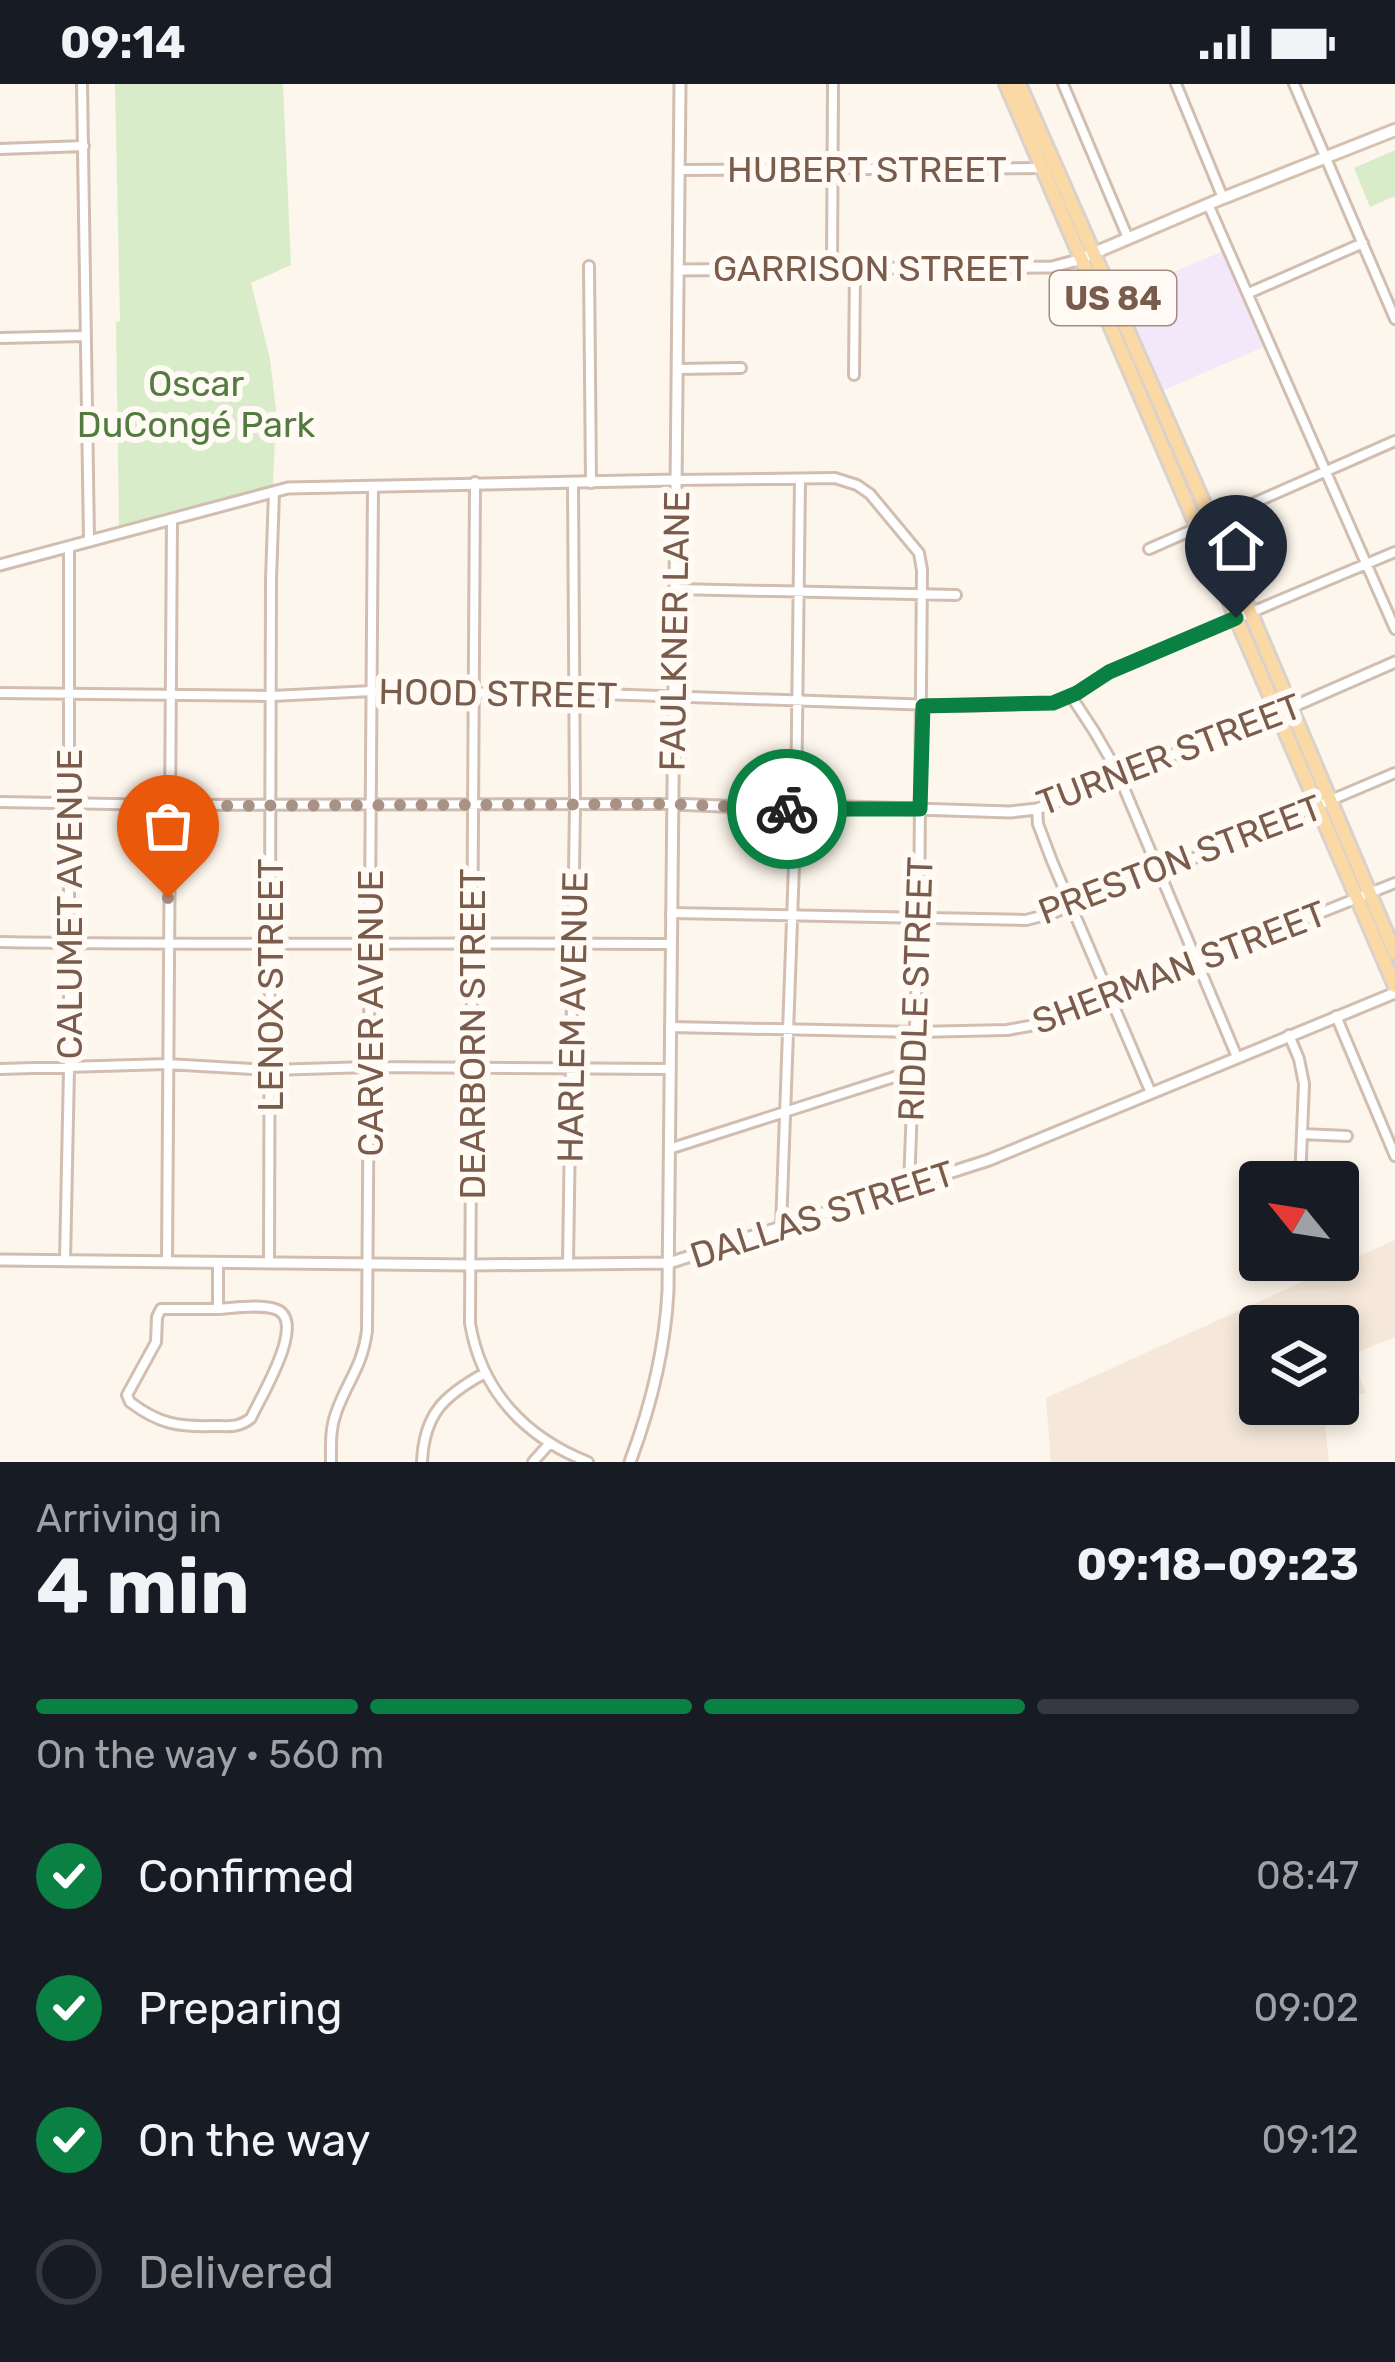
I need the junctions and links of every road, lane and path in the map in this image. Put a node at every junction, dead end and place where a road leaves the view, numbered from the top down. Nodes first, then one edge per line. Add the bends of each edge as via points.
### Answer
1 (82, 84) edge
2 (680, 84) edge
3 (832, 84) edge
4 (1006, 84) edge
5 (1019, 84) edge
6 (1063, 84) edge
7 (1176, 84) edge
8 (1294, 84) edge
9 (1395, 130) edge
10 (84, 146) junction
11 (0, 149) edge
12 (1326, 159) junction
13 (834, 168) junction
14 (1048, 168) junction
15 (680, 170) junction
16 (1223, 198) junction
17 (1208, 204) junction
18 (1128, 238) junction
19 (1363, 243) junction
20 (1088, 256) junction
21 (589, 266) dead end
22 (832, 268) junction
23 (855, 268) junction
24 (679, 270) junction
25 (1249, 292) junction
26 (1395, 319) edge
27 (85, 336) junction
28 (0, 338) edge
29 (741, 368) dead end
30 (678, 369) junction
31 (854, 375) dead end
32 (1395, 441) edge
33 (1326, 472) junction
34 (800, 478) junction
35 (676, 480) junction
36 (475, 482) junction
37 (591, 482) junction
38 (573, 483) junction
39 (373, 484) junction
40 (274, 492) junction
41 (172, 520) junction
42 (1212, 522) junction
43 (1197, 527) junction
44 (89, 541) junction
45 (69, 547) junction
46 (1149, 549) dead end
47 (1395, 552) edge
48 (1366, 564) junction
49 (0, 565) edge
50 (674, 589) junction
51 (796, 593) junction
52 (923, 594) junction
53 (956, 595) dead end
54 (1243, 616) junction
55 (1395, 629) edge
56 (1395, 662) edge
57 (372, 692) junction
58 (0, 693) edge
59 (473, 693) junction
60 (68, 694) junction
61 (172, 694) junction
62 (574, 694) junction
63 (272, 695) junction
64 (675, 696) junction
65 (1070, 696) junction
66 (796, 702) junction
67 (923, 706) junction
68 (1284, 710) junction
69 (1395, 772) edge
70 (1119, 777) junction
71 (0, 802) edge
72 (672, 804) junction
73 (1323, 804) junction
74 (69, 805) junction
75 (371, 805) junction
76 (474, 805) junction
77 (168, 806) junction
78 (271, 806) junction
79 (575, 806) junction
80 (796, 809) junction
81 (920, 809) junction
82 (1037, 809) junction
83 (1159, 872) junction
84 (1395, 883) edge
85 (1364, 897) junction
86 (1070, 905) junction
87 (671, 914) junction
88 (791, 916) junction
89 (919, 919) junction
90 (0, 942) edge
91 (370, 942) junction
92 (471, 942) junction
93 (68, 943) junction
94 (572, 943) junction
95 (272, 944) junction
96 (671, 944) junction
97 (168, 945) junction
98 (1395, 953) edge
99 (1198, 964) junction
100 (1395, 989) edge
101 (1110, 997) junction
102 (1336, 1016) junction
103 (670, 1028) junction
104 (788, 1028) junction
105 (916, 1032) junction
106 (1289, 1035) junction
107 (1237, 1057) junction
108 (167, 1064) junction
109 (369, 1067) junction
110 (471, 1067) junction
111 (572, 1068) junction
112 (0, 1069) edge
113 (69, 1069) junction
114 (670, 1069) junction
115 (270, 1070) junction
116 (913, 1070) junction
117 (1151, 1093) junction
118 (786, 1113) junction
119 (1302, 1134) junction
120 (1346, 1136) dead end
121 (670, 1149) junction
122 (1395, 1156) edge
123 (1301, 1161) edge
124 (909, 1187) junction
125 (781, 1228) junction
126 (0, 1260) edge
127 (65, 1261) junction
128 (167, 1262) junction
129 (218, 1262) junction
130 (269, 1263) junction
131 (568, 1263) junction
132 (669, 1263) junction
133 (369, 1264) junction
134 (471, 1264) junction
135 (218, 1310) junction
136 (485, 1373) junction
137 (549, 1444) junction
138 (331, 1462) edge
139 (422, 1462) edge
140 (533, 1462) edge
141 (588, 1462) edge
142 (631, 1462) edge

1 - 10 street
2 - 15 street, FAULKNER LANE
3 - 13 street
4 - 14 main road, US 84
5 - 14 main road, US 84
6 - 18 street
7 - 16 street
8 - 12 street
9 - 12 main road, GARRISON STREET
10 - 11 street
10 - 27 street
12 - 16 main road, GARRISON STREET
12 - 19 street
13 - 14 street, HUBERT STREET
13 - 15 street, HUBERT STREET
13 - 22 street
14 - 20 main road, US 84
15 - 24 street, FAULKNER LANE
16 - 17 main road, GARRISON STREET
17 - 18 main road, GARRISON STREET
17 - 25 street
18 - 20 main road, GARRISON STREET
19 - 25 street
19 - 26 street
20 - 23 street, GARRISON STREET via 1052,267
20 - 42 main road, US 84
20 - 43 main road, US 84
21 - 37 street
22 - 23 street, GARRISON STREET
22 - 24 street, GARRISON STREET
23 - 31 street
24 - 30 street, FAULKNER LANE
25 - 33 street
27 - 28 street
27 - 44 street
29 - 30 street
30 - 35 street, FAULKNER LANE
32 - 33 street
33 - 42 street
33 - 48 street
34 - 35 street, RIDDLE STREET
34 - 51 street
34 - 52 street, RIDDLE STREET via 857,485 919,553
35 - 37 street
35 - 50 street, FAULKNER LANE
36 - 38 street
36 - 39 street
36 - 59 street, DEARBORN STREET
37 - 38 street
38 - 62 street, HARLEM AVENUE
39 - 40 street
39 - 57 street, CARVER AVENUE
40 - 41 street
40 - 63 street, LENOX STREET
41 - 44 street
41 - 61 street
42 - 43 street
42 - 54 main road, US 84
43 - 46 street
43 - 54 main road, US 84
44 - 45 street
45 - 49 street
45 - 60 street, CALUMET AVENUE
47 - 48 street, HOOD STREET
48 - 54 street, HOOD STREET
48 - 55 street
50 - 51 street
50 - 64 street, FAULKNER LANE
51 - 52 street
51 - 66 street
52 - 53 street
52 - 67 street, RIDDLE STREET
54 - 65 street, HOOD STREET
54 - 68 main road, US 84
56 - 68 street, TURNER STREET
57 - 59 street, HOOD STREET
57 - 63 street, HOOD STREET
57 - 75 street, CARVER AVENUE
58 - 60 street, HOOD STREET
59 - 62 street, HOOD STREET
59 - 76 street, DEARBORN STREET
60 - 61 street, HOOD STREET
60 - 74 street, CALUMET AVENUE
61 - 63 street, HOOD STREET
61 - 77 street
62 - 64 street, HOOD STREET
62 - 79 street, HARLEM AVENUE
63 - 78 street, LENOX STREET
64 - 66 street, HOOD STREET
64 - 72 street, FAULKNER LANE
65 - 67 street, HOOD STREET via 1047,704
65 - 70 street
66 - 67 street, HOOD STREET
66 - 80 street
67 - 81 street, RIDDLE STREET
68 - 70 street, TURNER STREET
68 - 73 main road, US 84
69 - 73 street, PRESTON STREET
70 - 82 street, TURNER STREET
70 - 83 street
71 - 74 street, TURNER STREET
72 - 79 street, TURNER STREET
72 - 80 street, TURNER STREET
72 - 87 street, FAULKNER LANE
73 - 83 street, PRESTON STREET
73 - 85 main road, US 84
74 - 77 street, TURNER STREET
74 - 93 street, CALUMET AVENUE
75 - 76 street, TURNER STREET
75 - 78 street, TURNER STREET
75 - 91 street, CARVER AVENUE
76 - 79 street, TURNER STREET
76 - 92 street, DEARBORN STREET
77 - 78 street, TURNER STREET
77 - 97 street
78 - 95 street, LENOX STREET
79 - 94 street, HARLEM AVENUE
80 - 81 street, TURNER STREET
80 - 88 street
81 - 82 street, TURNER STREET
81 - 89 street, RIDDLE STREET
82 - 86 street
83 - 86 street, PRESTON STREET
83 - 99 street
84 - 85 street, SHERMAN STREET
85 - 98 main road, US 84
85 - 99 street, SHERMAN STREET
85 - 100 main road, US 84
86 - 89 street, PRESTON STREET via 1018,921
86 - 101 street
87 - 88 street, PRESTON STREET
87 - 96 street, FAULKNER LANE
88 - 89 street, PRESTON STREET
88 - 104 street
89 - 105 street, RIDDLE STREET
90 - 93 street
91 - 92 street
91 - 95 street
91 - 109 street, CARVER AVENUE
92 - 94 street
92 - 110 street, DEARBORN STREET
93 - 97 street
93 - 113 street, CALUMET AVENUE
94 - 96 street
94 - 111 street, HARLEM AVENUE
95 - 97 street
95 - 115 street, LENOX STREET
96 - 103 street, FAULKNER LANE
97 - 108 street
99 - 101 street, SHERMAN STREET
99 - 107 street
100 - 102 street, DALLAS STREET
101 - 105 street, SHERMAN STREET via 1046,1023
101 - 117 street
102 - 106 street, DALLAS STREET
102 - 122 street
103 - 104 street, SHERMAN STREET
103 - 114 street, FAULKNER LANE
104 - 105 street, SHERMAN STREET
104 - 118 street
105 - 116 street, RIDDLE STREET
106 - 107 street, DALLAS STREET
106 - 119 street via 1303,1075
107 - 117 street, DALLAS STREET
108 - 113 street
108 - 115 street
108 - 128 street
109 - 110 street
109 - 115 street
109 - 133 street, CARVER AVENUE
110 - 111 street
110 - 134 street, DEARBORN STREET
111 - 114 street
111 - 131 street, HARLEM AVENUE
112 - 113 street
113 - 127 street, CALUMET AVENUE
114 - 121 street, FAULKNER LANE
115 - 130 street, LENOX STREET
116 - 118 street
116 - 124 street, RIDDLE STREET
117 - 124 street, DALLAS STREET
118 - 121 street
118 - 125 street
119 - 120 street
119 - 123 street
121 - 132 street, FAULKNER LANE
124 - 125 street, DALLAS STREET
125 - 132 street, DALLAS STREET
126 - 127 street, DALLAS STREET
127 - 128 street, DALLAS STREET
128 - 129 street, DALLAS STREET
129 - 130 street, DALLAS STREET
129 - 135 street
130 - 133 street, DALLAS STREET
131 - 132 street, DALLAS STREET
131 - 134 street, DALLAS STREET
132 - 142 street, FAULKNER LANE via 658,1374
133 - 134 street, DALLAS STREET
133 - 138 street, CARVER AVENUE via 365,1345 336,1414
134 - 136 street, DEARBORN STREET via 470,1323
135 - 135 street via 277,1309 289,1325 251,1418 242,1426 172,1425 130,1402 161,1309
136 - 137 street, DEARBORN STREET via 511,1413
136 - 139 street via 439,1407
137 - 140 street
137 - 141 street, DEARBORN STREET

